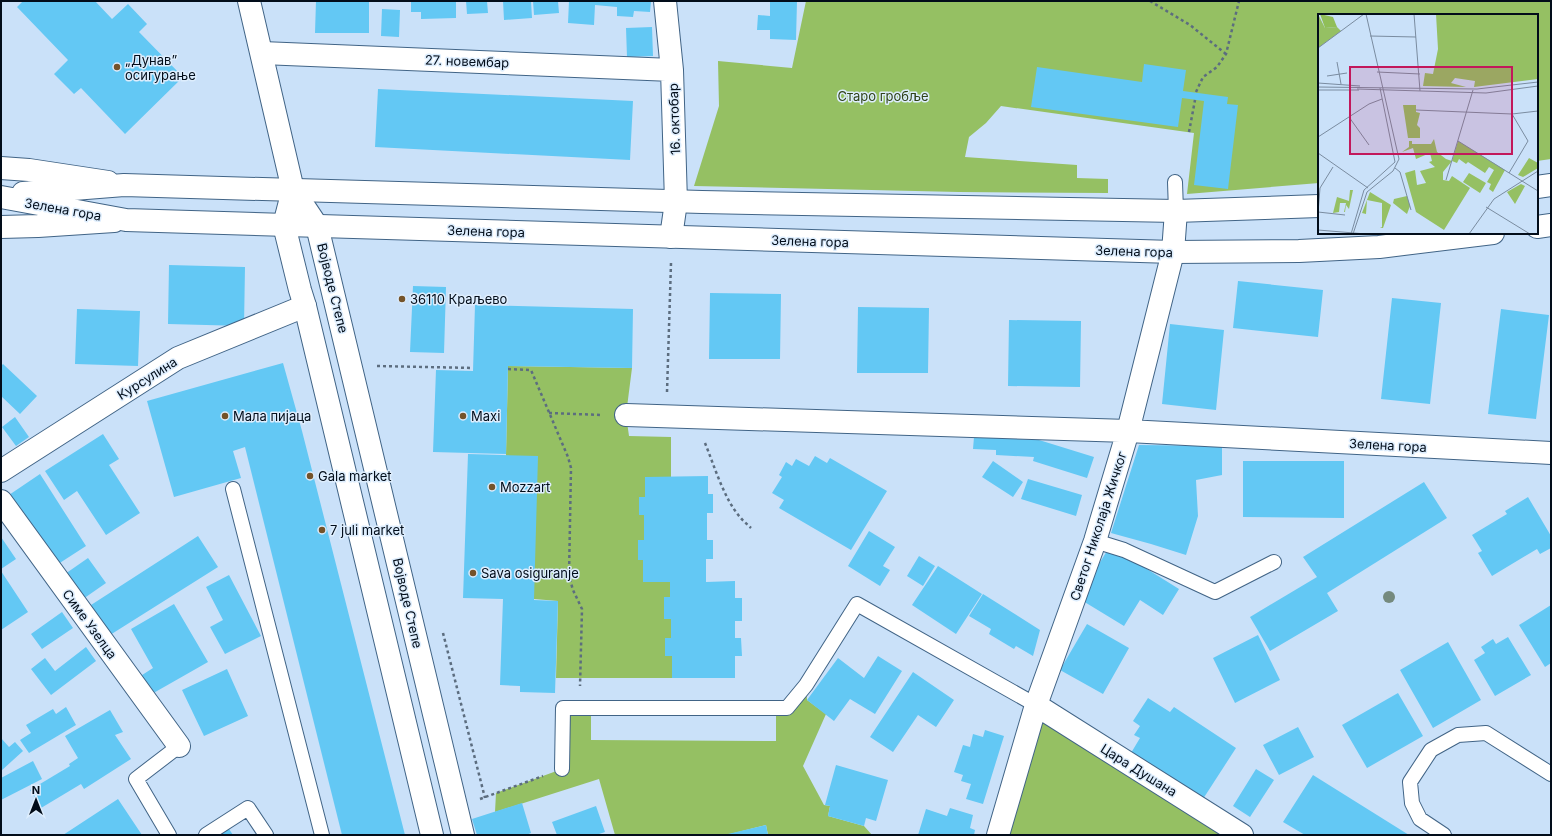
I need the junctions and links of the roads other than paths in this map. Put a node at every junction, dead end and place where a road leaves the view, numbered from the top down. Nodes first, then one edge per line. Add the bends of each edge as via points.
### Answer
1 (249, 1) edge
2 (665, 1) edge
3 (262, 53) junction
4 (672, 70) junction
5 (1, 168) edge
6 (1175, 182) dead end
7 (124, 185) junction
8 (1551, 185) edge
9 (1538, 187) edge
10 (293, 190) junction
11 (1, 196) edge
12 (676, 202) junction
13 (1318, 206) edge
14 (1176, 211) junction
15 (126, 220) junction
16 (284, 225) junction
17 (1551, 225) edge
18 (1, 226) edge
19 (318, 226) junction
20 (1538, 227) edge
21 (1485, 234) edge
22 (671, 237) junction
23 (1172, 252) junction
24 (305, 306) junction
25 (626, 415) road end
26 (1128, 431) junction
27 (1550, 455) edge
28 (1, 471) edge
29 (233, 490) dead end
30 (1, 501) edge
31 (1095, 541) junction
32 (1274, 562) dead end
33 (1036, 705) junction
34 (179, 746) joint
35 (562, 769) road end
36 (1551, 774) edge
37 (169, 835) edge
38 (206, 835) edge
39 (266, 835) edge
40 (322, 835) edge
41 (432, 835) edge
42 (463, 835) edge
43 (998, 835) edge
44 (1242, 835) edge
45 (1444, 835) edge

1 - 3 street, Војводе Степе
2 - 4 street, 16. октобар
3 - 4 street, 27. новембар
3 - 10 street, Војводе Степе
4 - 12 street, 16. октобар
5 - 7 street, Зелена гора
6 - 14 lane
7 - 10 street, Зелена гора
7 - 11 street, Зелена гора
8 - 9 street
10 - 12 street, Зелена гора
10 - 16 street, Војводе Степе
10 - 19 street, Војводе Степе
11 - 15 street, Зелена гора
12 - 14 street, Зелена гора
12 - 22 street, 16. октобар
13 - 14 street, Зелена гора
14 - 23 street, Светог Николаја Жичког
15 - 16 street, Зелена гора
15 - 18 street, Зелена гора
16 - 19 street, Зелена гора
16 - 24 street, Војводе Степе
17 - 20 street
19 - 22 street, Зелена гора
19 - 42 street, Војводе Степе
21 - 23 street, Зелена гора via 1379,247 1299,251
22 - 23 street, Зелена гора
23 - 26 street, Светог Николаја Жичког
24 - 28 street, Курсулина via 178,358
24 - 41 street, Војводе Степе
25 - 26 street, Зелена гора
26 - 27 street, Зелена гора
26 - 31 street, Светог Николаја Жичког
29 - 40 lane
30 - 34 street, Симе Узелца
31 - 32 lane via 1124,550 1215,592
31 - 33 street, Светог Николаја Жичког
33 - 35 lane via 857,604 806,685 787,708 563,708
33 - 43 street, Светог Николаја Жичког
33 - 44 street, Цара Душана
34 - 37 lane via 136,779
36 - 45 lane via 1486,733 1458,736 1431,750 1410,782 1412,803 1420,819
38 - 39 lane via 248,808

